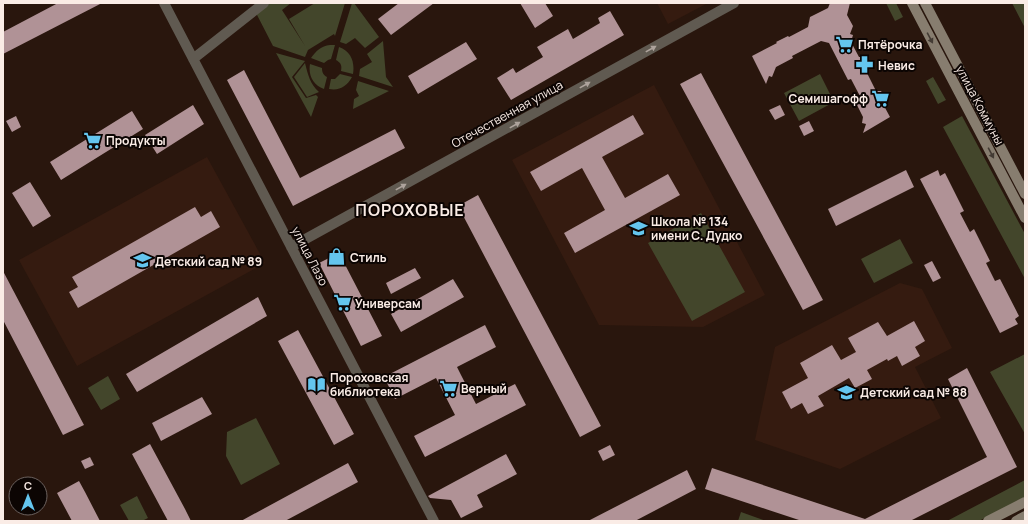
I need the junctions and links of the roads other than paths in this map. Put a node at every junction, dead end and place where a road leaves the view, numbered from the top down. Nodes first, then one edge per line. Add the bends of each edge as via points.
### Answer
1 (164, 3) edge
2 (264, 3) edge
3 (734, 3) edge
4 (912, 3) edge
5 (925, 3) edge
6 (193, 59) junction
7 (1025, 194) edge
8 (1025, 218) edge
9 (291, 247) junction
10 (1025, 502) edge
11 (1025, 516) edge
12 (434, 521) edge
13 (988, 521) edge
14 (1016, 521) edge

1 - 6 street, улица Лазо
2 - 6 street
9 -> 3 street, Отечественная улица
4 -> 8 main road, улица Коммуны
5 - 7 main road, улица Коммуны
6 - 9 street, улица Лазо
9 - 12 street, улица Лазо
10 - 13 main road
11 - 14 main road

